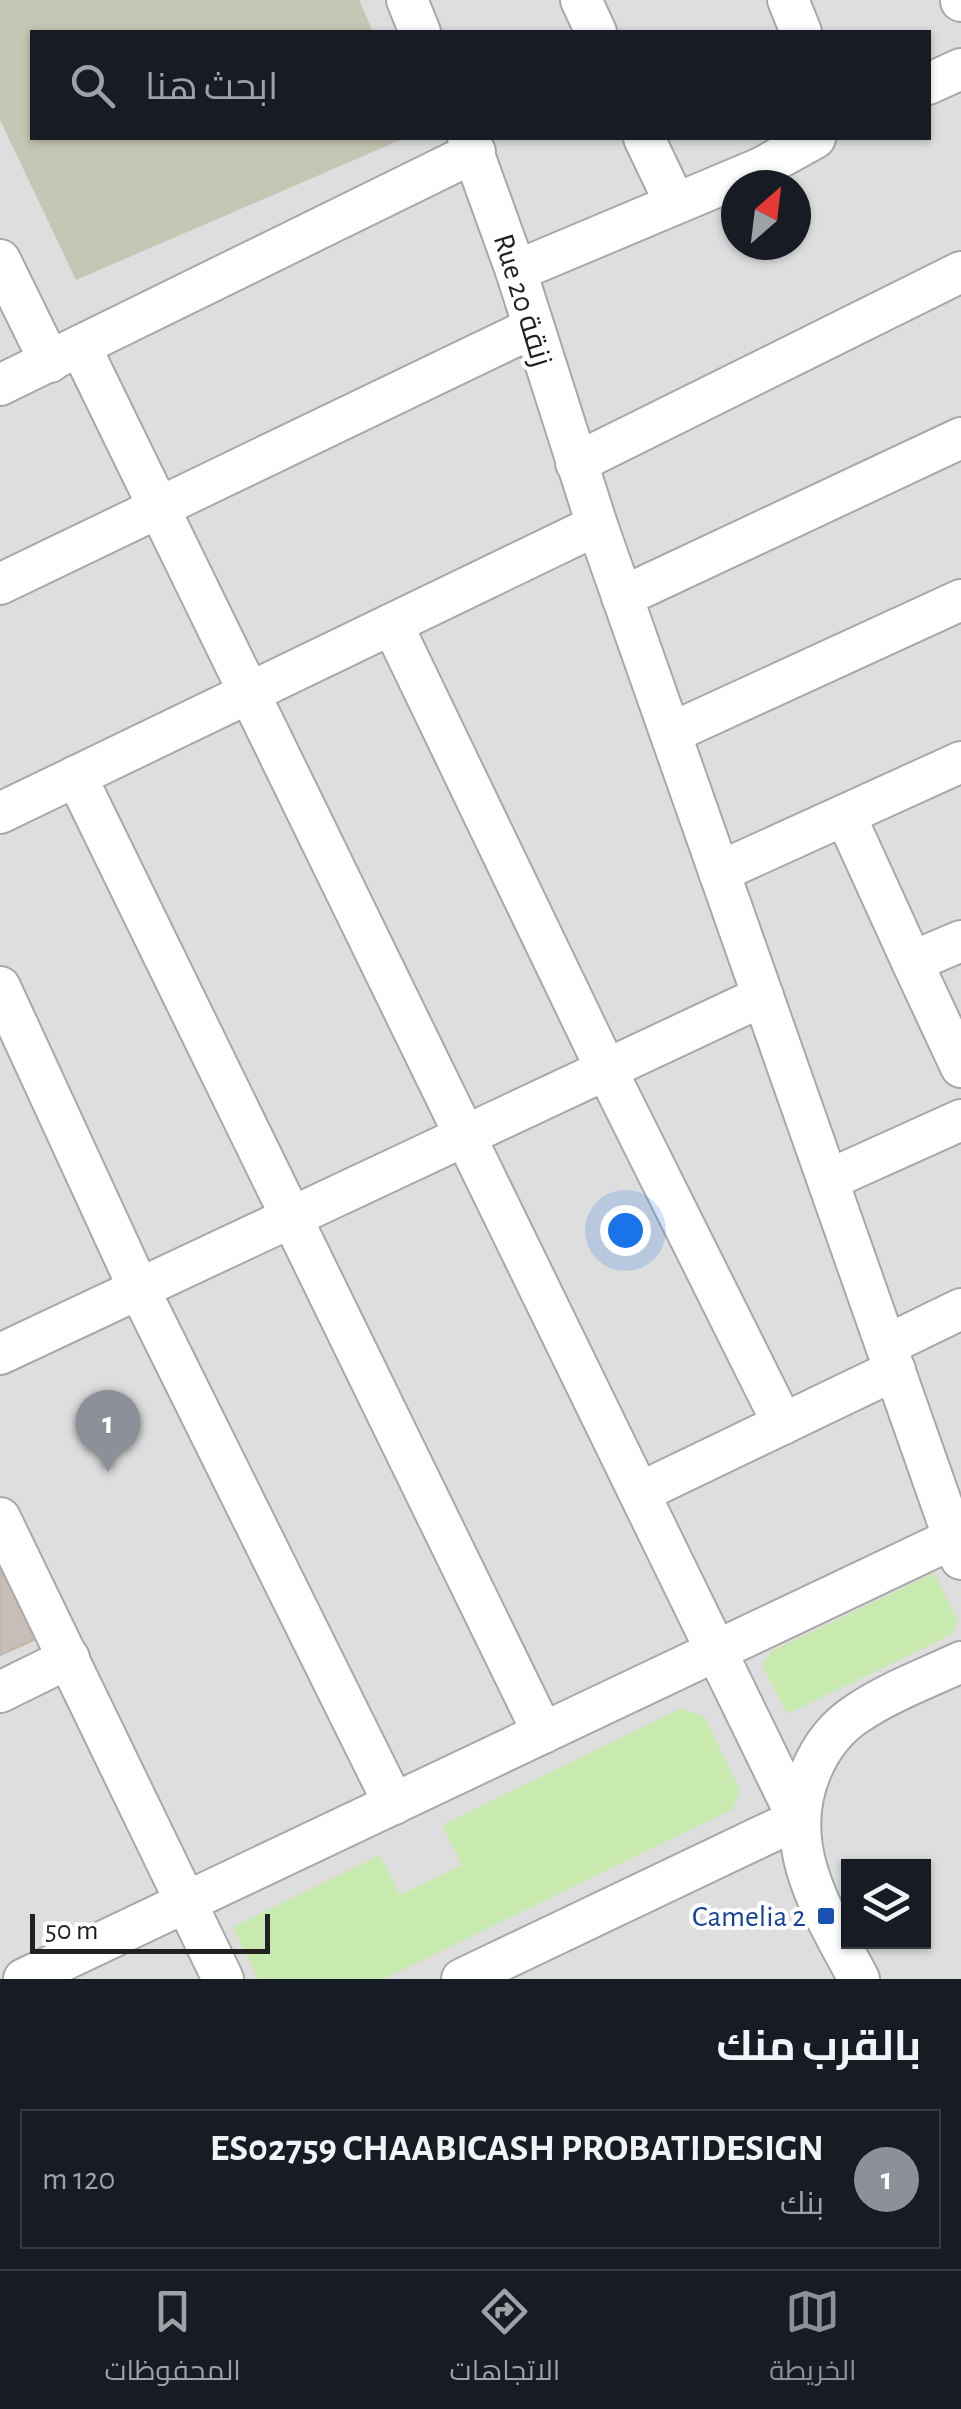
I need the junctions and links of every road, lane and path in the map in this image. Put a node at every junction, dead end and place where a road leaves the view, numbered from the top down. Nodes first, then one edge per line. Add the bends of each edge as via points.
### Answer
1 (407, 0) edge
2 (581, 0) edge
3 (788, 0) edge
4 (419, 30) edge
5 (595, 30) edge
6 (800, 30) edge
7 (961, 69) edge
8 (931, 83) edge
9 (645, 140) edge
10 (811, 140) edge
11 (471, 145) edge
12 (675, 204) junction
13 (0, 260) edge
14 (516, 272) junction
15 (961, 272) edge
16 (532, 328) junction
17 (65, 354) junction
18 (0, 385) edge
19 (961, 438) edge
20 (576, 463) junction
21 (160, 507) junction
22 (597, 526) junction
23 (0, 584) edge
24 (622, 597) junction
25 (961, 600) edge
26 (392, 624) junction
27 (252, 692) junction
28 (671, 734) junction
29 (961, 762) edge
30 (76, 776) junction
31 (0, 813) edge
32 (845, 815) junction
33 (719, 872) junction
34 (961, 941) edge
35 (912, 962) junction
36 (0, 987) edge
37 (762, 996) junction
38 (961, 1068) edge
39 (606, 1069) junction
40 (961, 1120) edge
41 (466, 1135) junction
42 (828, 1180) junction
43 (291, 1217) junction
44 (139, 1288) junction
45 (961, 1310) edge
46 (0, 1354) edge
47 (891, 1358) junction
48 (783, 1424) junction
49 (640, 1492) junction
50 (0, 1518) edge
51 (954, 1525) edge
52 (716, 1650) junction
53 (69, 1658) junction
54 (961, 1662) edge
55 (0, 1692) edge
56 (544, 1733) junction
57 (394, 1804) junction
58 (798, 1819) junction
59 (186, 1902) junction
60 (24, 1979) edge
61 (223, 1979) edge
62 (462, 1979) edge
63 (859, 1979) edge

1 - 4 street
2 - 5 street
3 - 6 street
7 - 8 street
9 - 12 street
10 - 12 street
11 - 14 street, Rue 20 زنقة
11 - 17 street
12 - 14 street
13 - 17 street
14 - 16 street, Rue 20 زنقة
15 - 20 street
16 - 20 street, Rue 20 زنقة
16 - 21 street
17 - 18 street
17 - 21 street
19 - 24 street
20 - 22 street, Rue 20 زنقة
21 - 23 street
21 - 27 street
22 - 24 street, Rue 20 زنقة
22 - 26 street
24 - 28 street, Rue 20 زنقة
25 - 28 street
26 - 27 street
26 - 39 street
27 - 30 street
27 - 41 street
28 - 33 street, Rue 20 زنقة
29 - 32 street
30 - 31 street
30 - 43 street
32 - 33 street
32 - 35 street
33 - 37 street, Rue 20 زنقة
34 - 35 street
35 - 38 street
36 - 44 street
37 - 39 street
37 - 42 street, Rue 20 زنقة
39 - 41 street
39 - 48 street
40 - 42 street
41 - 43 street
41 - 49 street
42 - 47 street, Rue 20 زنقة
43 - 44 street
43 - 56 street
44 - 46 street
44 - 57 street
45 - 47 street
47 - 48 street
47 - 51 street, Rue 20 زنقة
48 - 49 street
49 - 52 street
50 - 53 street
51 - 52 street
52 - 56 street
52 - 58 street
53 - 55 street
53 - 59 street
54 - 58 street via 839,1727 812,1766
56 - 57 street
57 - 59 street
58 - 62 street
58 - 63 street via 805,1866
59 - 60 street
59 - 61 street

